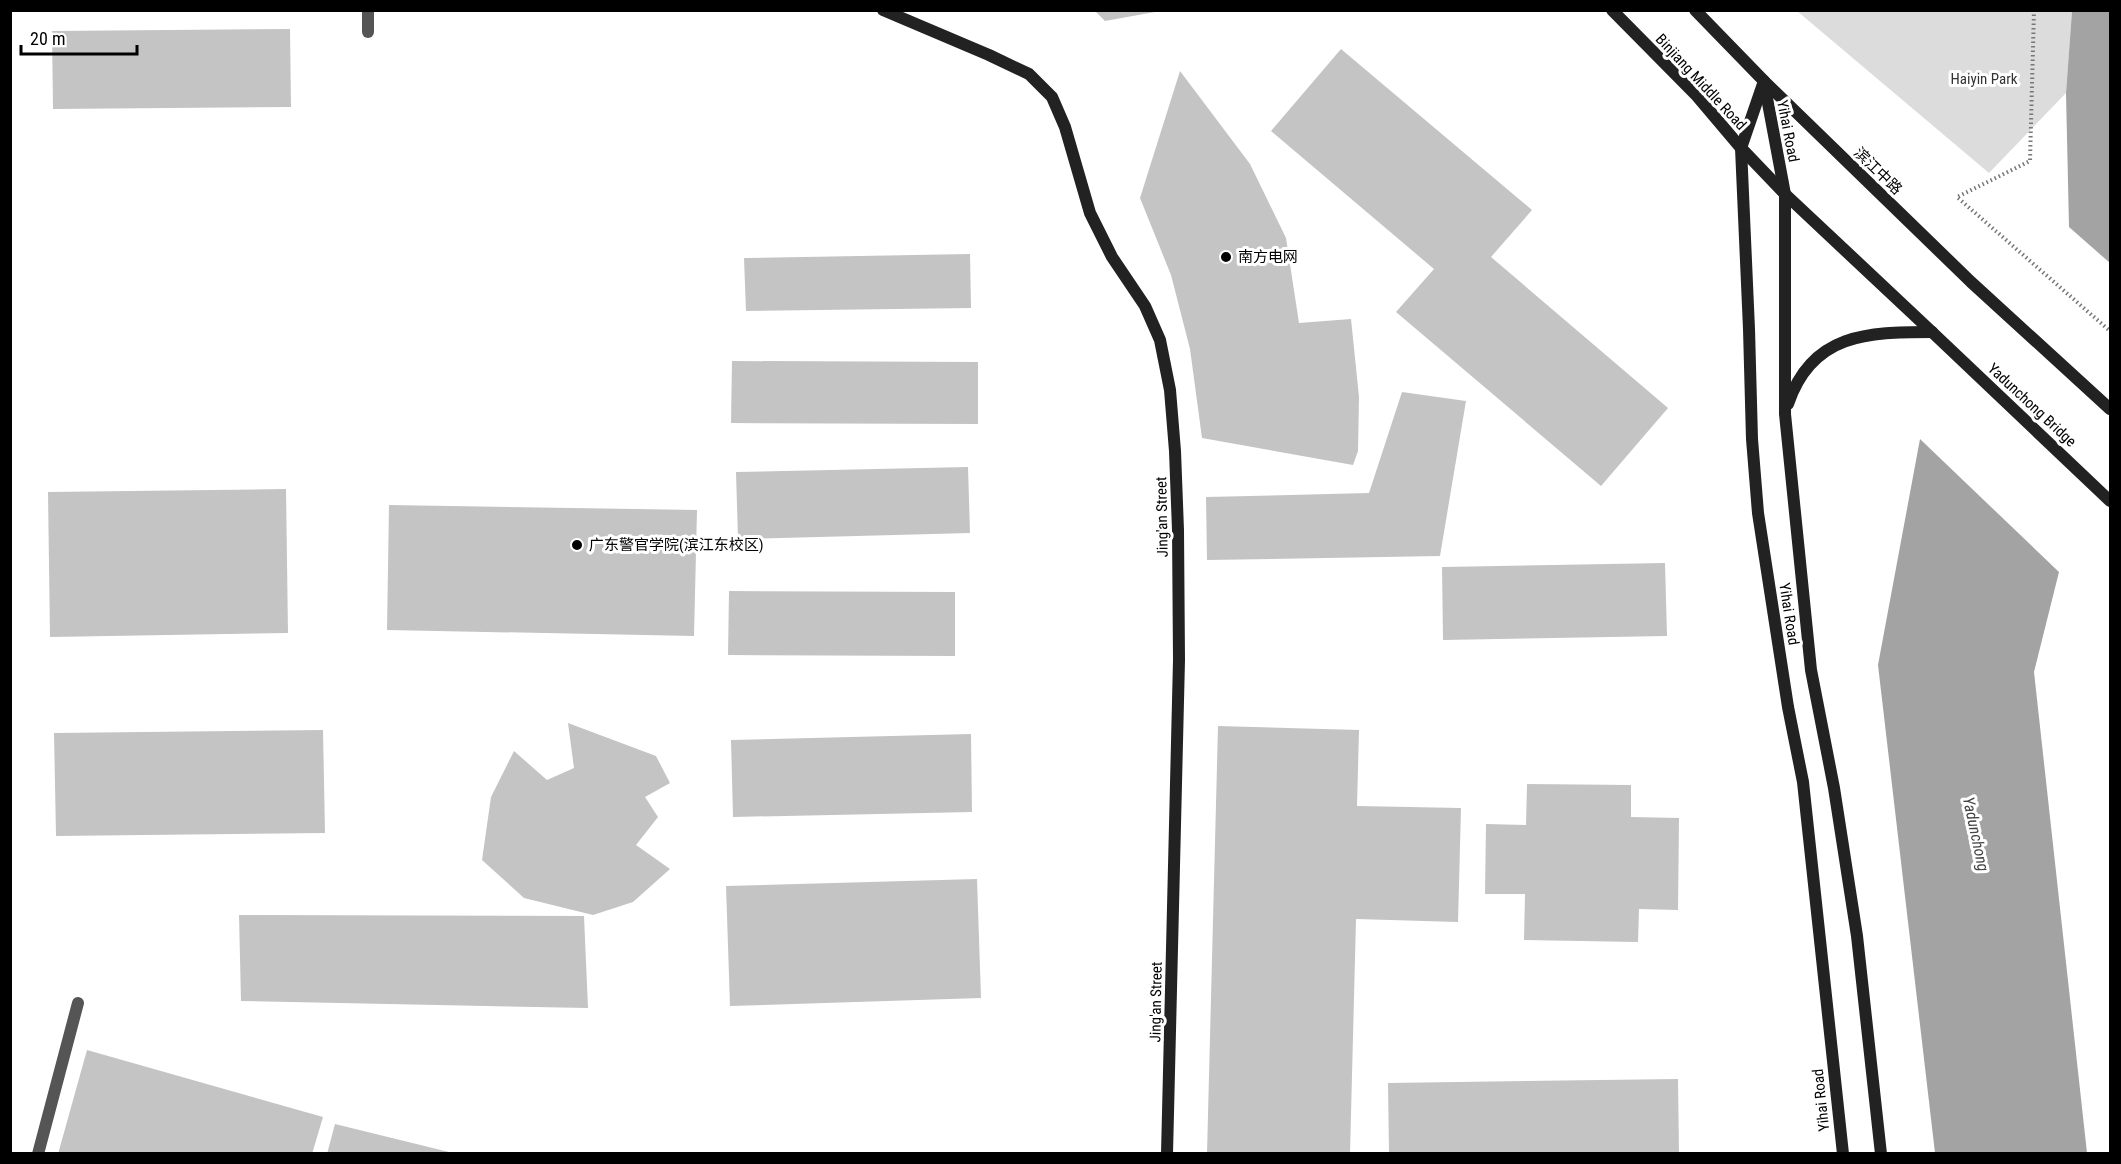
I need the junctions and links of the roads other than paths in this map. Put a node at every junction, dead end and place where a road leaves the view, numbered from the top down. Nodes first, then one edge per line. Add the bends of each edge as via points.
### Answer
1 (368, 10) edge
2 (883, 10) edge
3 (1612, 10) edge
4 (1695, 10) edge
5 (368, 32) dead end
6 (1764, 81) junction
7 (1741, 148) junction
8 (1785, 194) junction
9 (1932, 332) junction
10 (2110, 409) edge
11 (1785, 414) junction
12 (2110, 501) edge
13 (78, 1003) dead end
14 (38, 1154) edge
15 (1167, 1154) edge
16 (1843, 1154) edge
17 (1881, 1154) edge

1 - 5 street
2 - 15 street, Jing'an Street via 1029,74 1052,97 1065,127 1090,213 1112,257 1145,306 1160,340 1171,400 1178,530 1179,660
3 - 7 street, Binjiang Middle Road via 1697,96
4 - 6 street
6 - 7 street, Yihai Road
6 - 8 street, Yihai Road
6 - 10 street, 滨江中路 via 1971,282
7 - 8 street
7 - 16 street, Yihai Road via 1758,513 1803,782
8 - 9 street
8 - 11 street, Yihai Road
9 - 11 street via 1882,332 1844,340 1813,361 1793,390
9 - 12 street, Yadunchong Bridge, bridge
11 - 17 street, Yihai Road via 1811,670 1857,936
13 - 14 street

